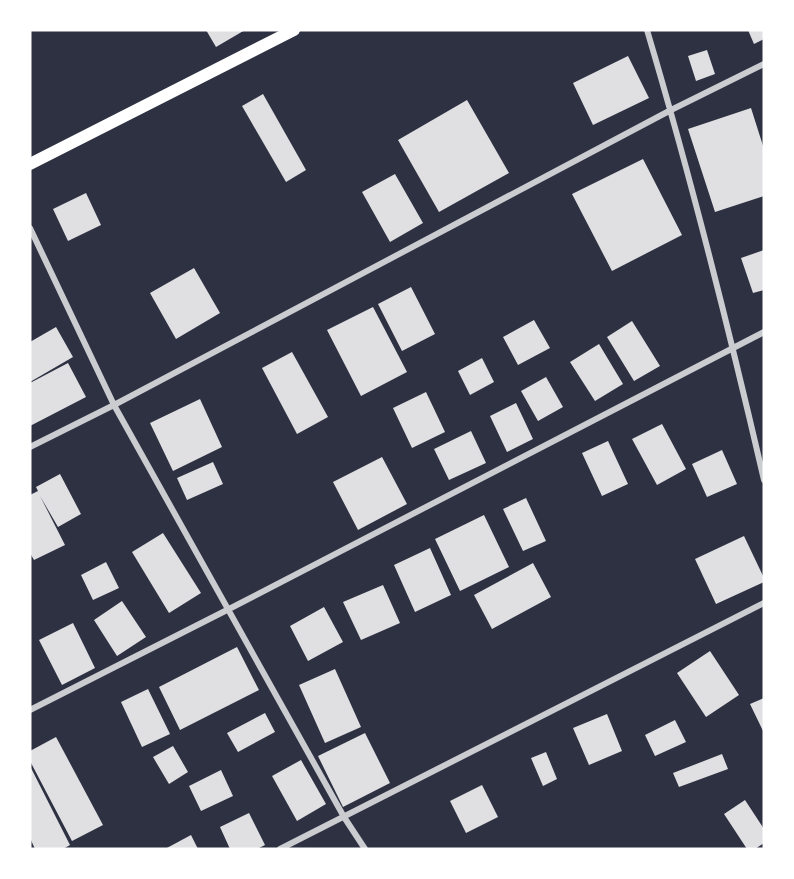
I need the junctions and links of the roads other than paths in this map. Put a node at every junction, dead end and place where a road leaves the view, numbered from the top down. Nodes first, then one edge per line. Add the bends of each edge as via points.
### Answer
1 (294, 30) edge
2 (647, 30) edge
3 (764, 64) edge
4 (671, 110) junction
5 (30, 164) edge
6 (30, 228) edge
7 (764, 332) edge
8 (734, 348) junction
9 (114, 405) junction
10 (30, 447) edge
11 (764, 480) edge
12 (764, 603) edge
13 (229, 609) junction
14 (30, 710) edge
15 (345, 817) junction
16 (280, 849) edge
17 (365, 849) edge

1 - 5 main road
2 - 4 street
3 - 4 street
4 - 8 street
4 - 9 street
6 - 9 street
7 - 8 street
8 - 11 street
8 - 13 street
9 - 10 street
9 - 13 street
12 - 15 street
13 - 14 street
13 - 15 street
15 - 16 street
15 - 17 street

